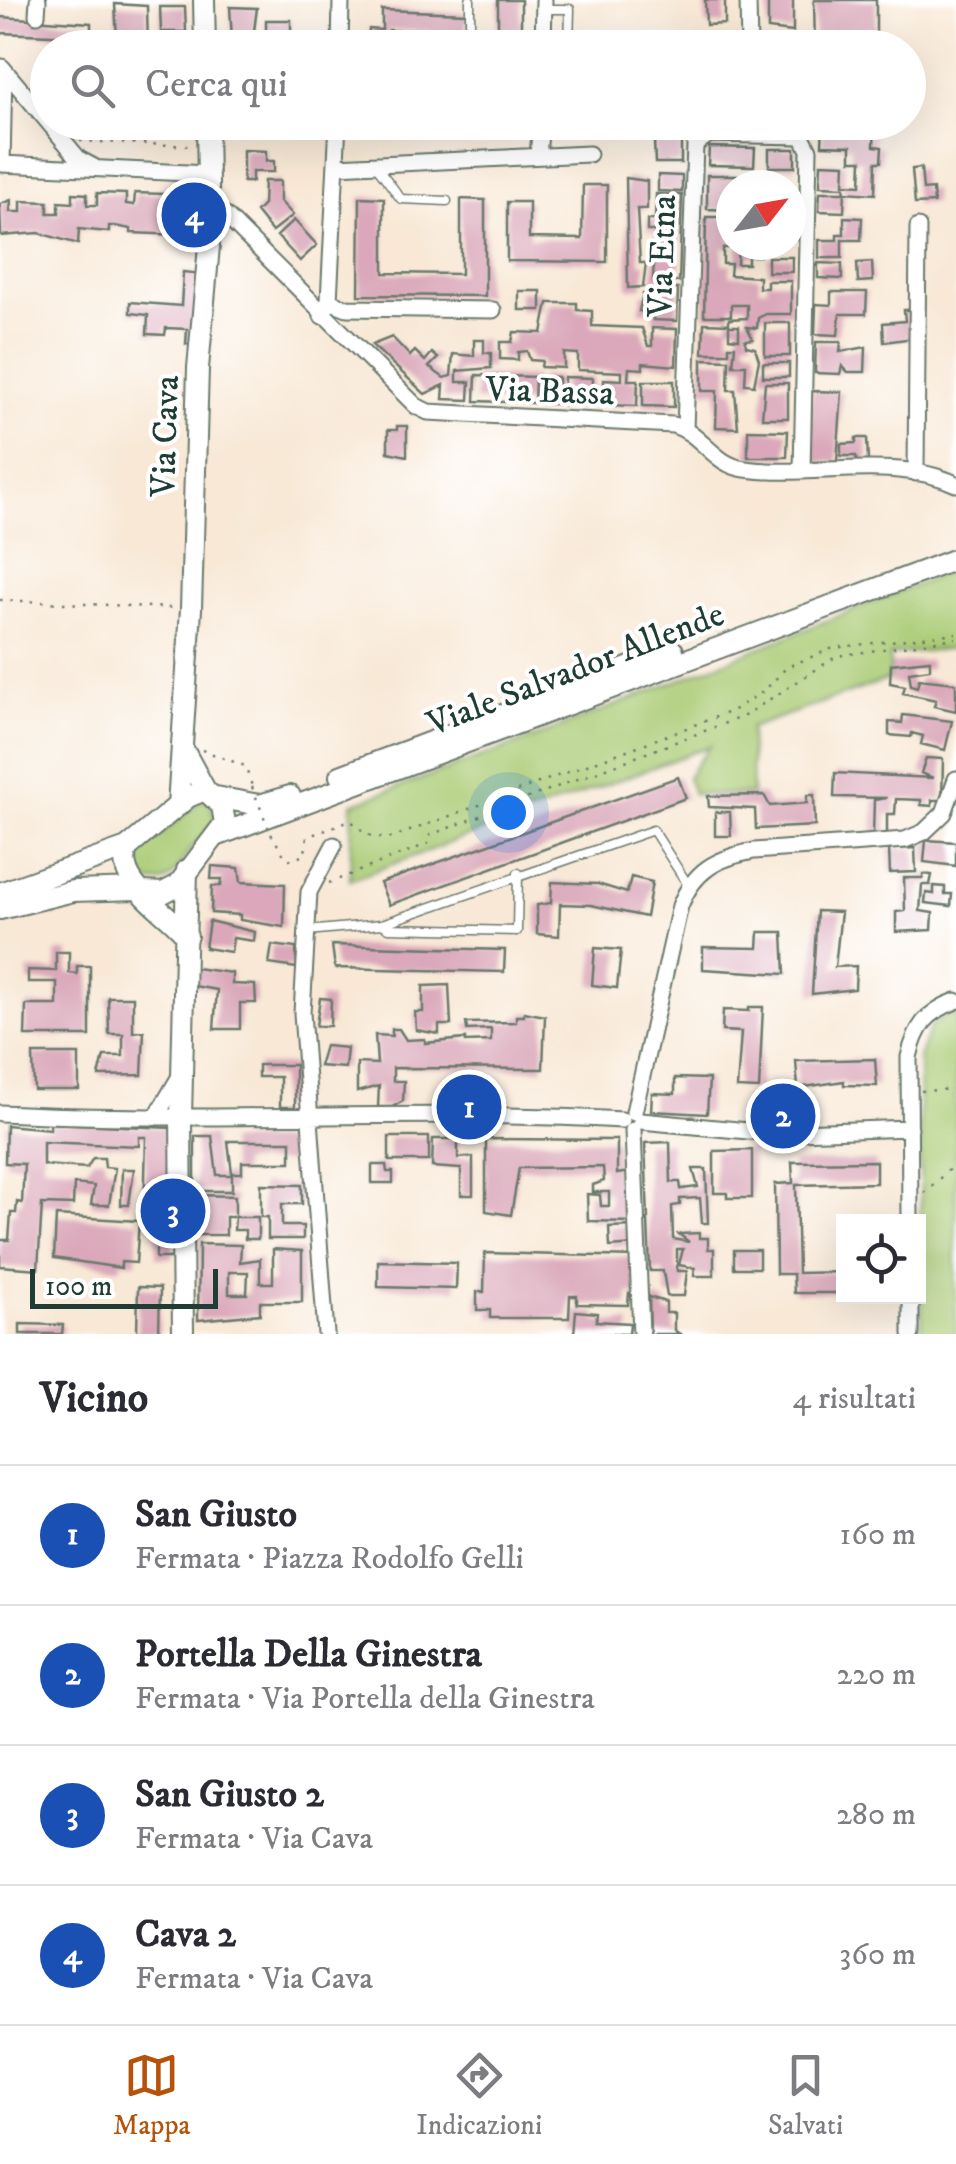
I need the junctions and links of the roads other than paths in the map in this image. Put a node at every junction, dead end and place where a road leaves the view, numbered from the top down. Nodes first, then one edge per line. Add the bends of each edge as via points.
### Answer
1 (204, 0) edge
2 (341, 0) edge
3 (470, 0) edge
4 (748, 0) edge
5 (544, 5) edge
6 (205, 30) edge
7 (340, 30) edge
8 (470, 30) edge
9 (543, 30) edge
10 (569, 30) edge
11 (749, 30) edge
12 (2, 67) edge
13 (30, 100) edge
14 (62, 140) edge
15 (207, 140) edge
16 (337, 140) edge
17 (539, 140) edge
18 (702, 140) edge
19 (805, 140) edge
20 (589, 154) dead end
21 (538, 155) junction
22 (0, 158) edge
23 (375, 164) junction
24 (336, 166) junction
25 (98, 169) junction
26 (208, 174) junction
27 (447, 201) dead end
28 (208, 211) junction
29 (918, 228) dead end
30 (326, 308) junction
31 (493, 310) dead end
32 (685, 430) junction
33 (802, 470) junction
34 (916, 473) junction
35 (956, 484) edge
36 (956, 545) edge
37 (956, 559) edge
38 (184, 751) junction
39 (956, 780) edge
40 (211, 794) junction
41 (178, 806) junction
42 (216, 836) junction
43 (334, 845) dead end
44 (127, 848) junction
45 (188, 870) junction
46 (518, 873) junction
47 (688, 884) junction
48 (141, 891) junction
49 (0, 892) edge
50 (0, 909) edge
51 (382, 924) junction
52 (307, 931) junction
53 (187, 936) junction
54 (956, 1001) edge
55 (182, 1072) junction
56 (0, 1096) edge
57 (4, 1113) edge
58 (156, 1117) junction
59 (181, 1117) junction
60 (309, 1118) junction
61 (633, 1121) junction
62 (910, 1128) junction
63 (910, 1214) edge
64 (911, 1304) edge
65 (183, 1334) edge
66 (326, 1334) edge
67 (640, 1334) edge
68 (911, 1334) edge

1 - 6 main road
2 - 7 street
3 - 8 lane
4 - 11 street
5 - 9 street
5 - 10 lane via 570,10
12 - 13 street
12 - 22 street
14 - 25 street
15 - 26 main road, Via Cava
16 - 24 street
17 - 21 street
18 - 32 street, Via Etna via 695,145
19 - 33 street
20 - 21 street
21 - 23 street
22 - 25 street via 8,166
23 - 24 street
23 - 27 lane via 401,199
24 - 30 street
25 - 26 street
26 - 28 main road, Via Cava
28 - 30 street, Via Bassa via 226,216
28 - 38 main road, Via Cava
29 - 34 street
30 - 31 street
30 - 32 street, Via Bassa via 428,412
32 - 33 street via 730,466
33 - 34 street
34 - 35 street
36 - 40 main road, Viale Salvador Allende via 278,800 251,805
37 - 42 main road, Viale Salvador Allende
38 - 40 main road
38 - 41 main road, Via Cava
39 - 47 street via 944,813 913,837 742,853 716,862
40 - 41 main road
40 - 42 main road via 226,818
41 - 44 main road
42 - 45 main road
43 - 52 street via 309,892
44 - 48 main road via 125,870
44 - 49 main road
45 - 48 main road via 170,890
45 - 53 main road
46 - 47 lane via 653,830
46 - 51 lane
46 - 51 lane via 517,931
47 - 61 street
48 - 50 main road via 73,891
48 - 53 main road
51 - 52 lane
52 - 60 street via 302,1013
53 - 55 main road
54 - 62 street via 925,1017 915,1034
55 - 58 street
55 - 59 main road
56 - 57 street
57 - 58 street
58 - 59 street
59 - 60 street
59 - 65 main road
60 - 61 street via 523,1114
60 - 66 street
61 - 62 street via 770,1133
61 - 67 street
62 - 63 street
64 - 68 street

